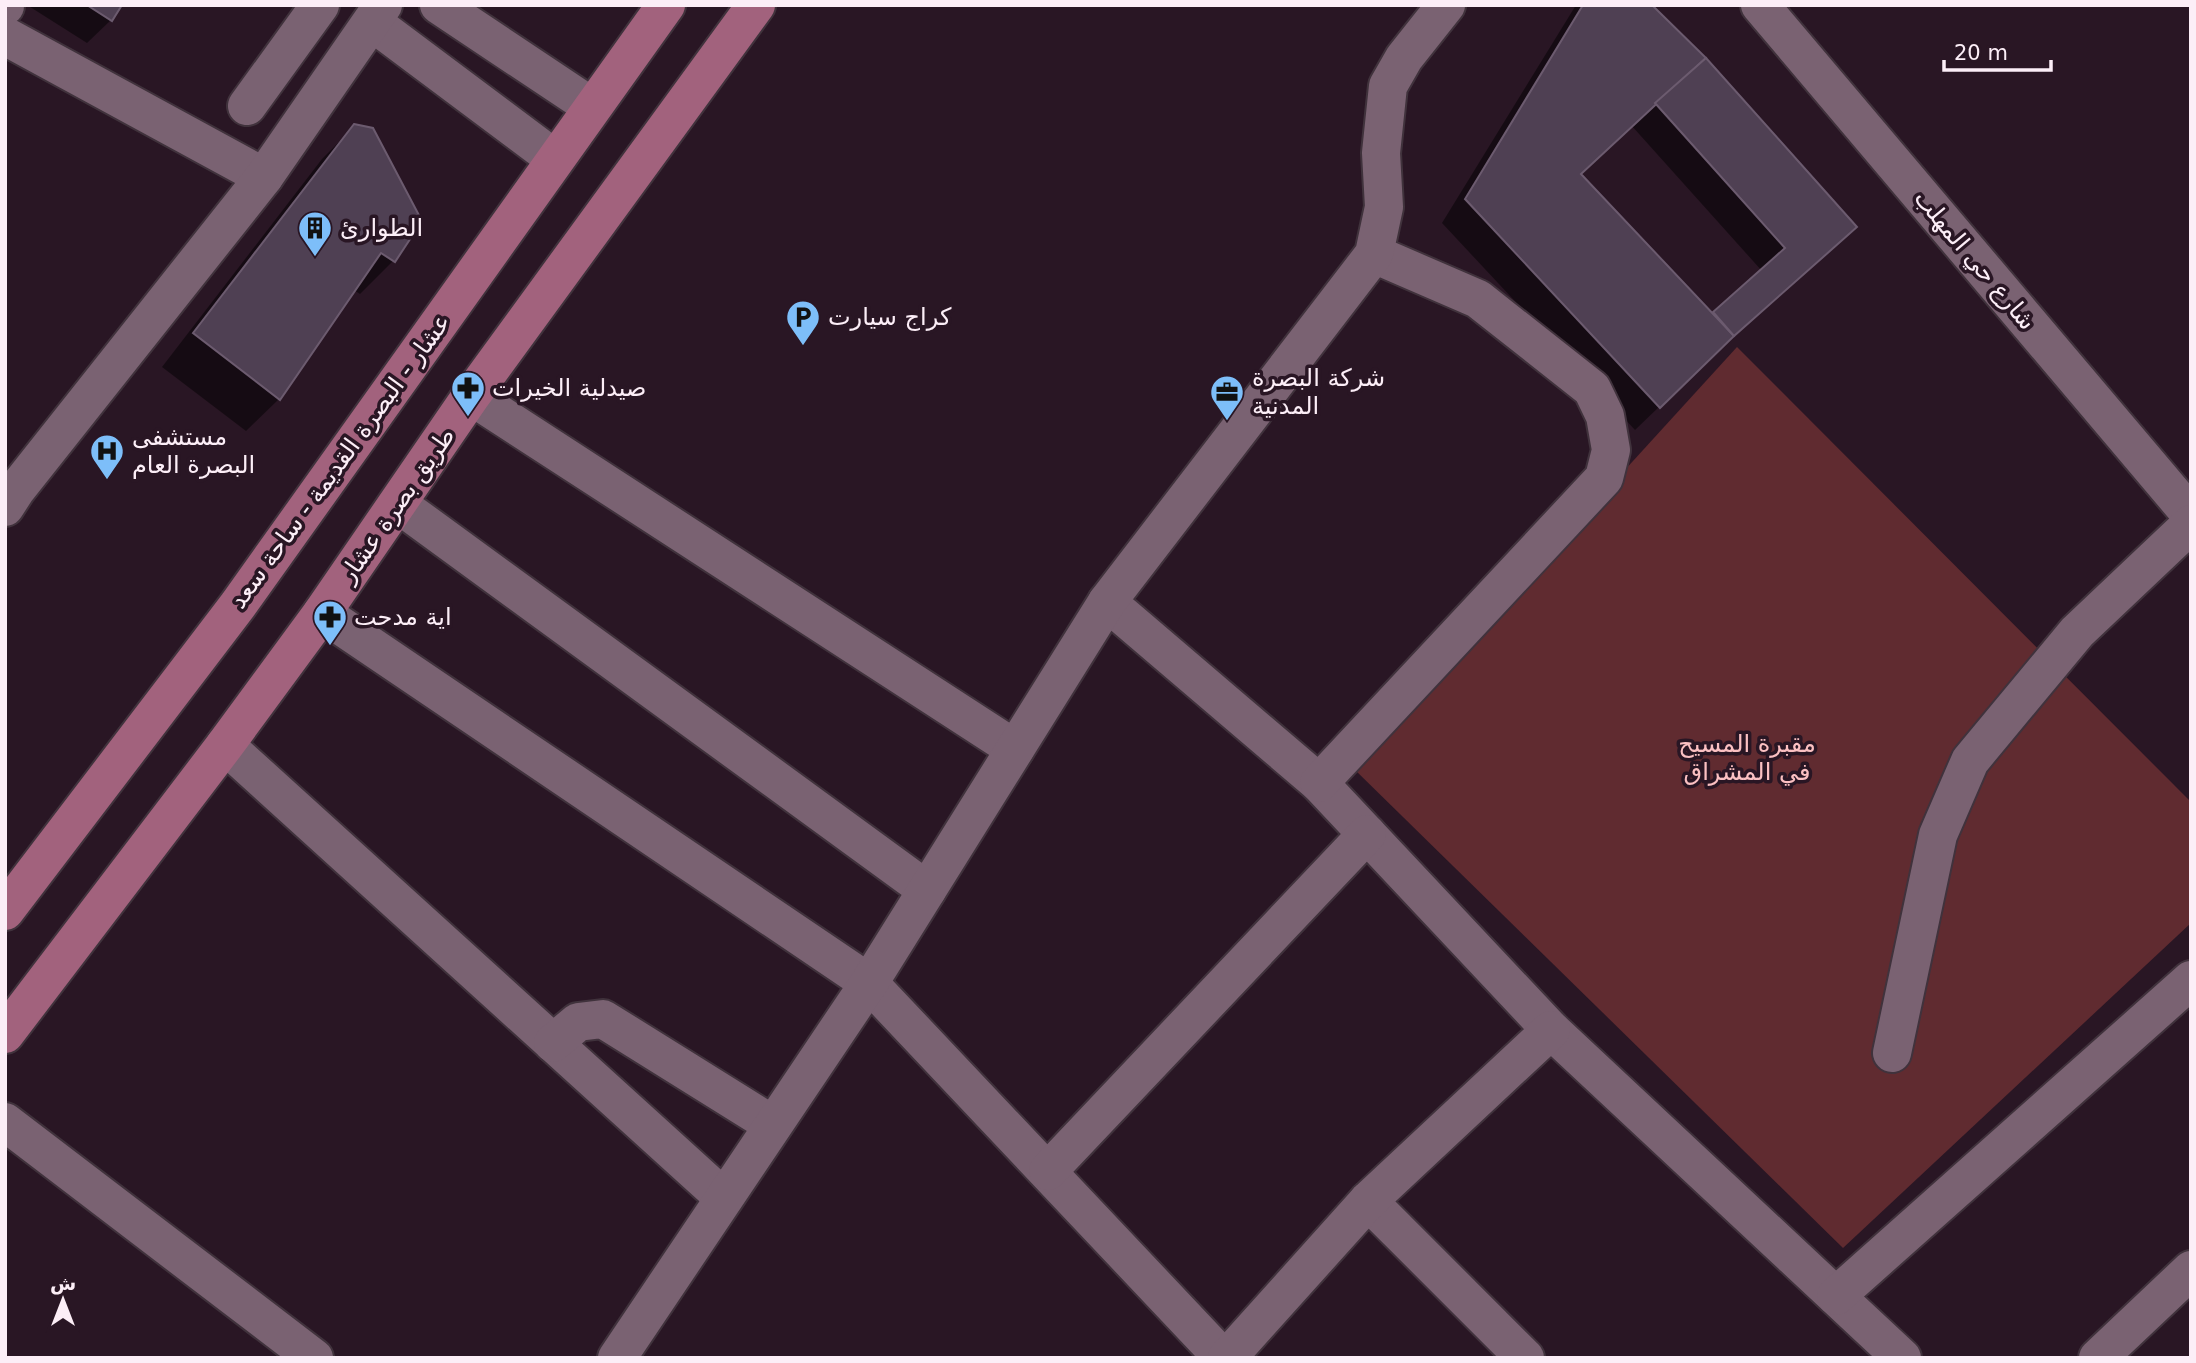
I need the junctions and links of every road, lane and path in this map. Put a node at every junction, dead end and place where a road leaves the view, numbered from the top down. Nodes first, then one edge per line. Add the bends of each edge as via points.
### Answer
1 (320, 5) edge
2 (439, 5) edge
3 (666, 5) edge
4 (756, 5) edge
5 (1446, 5) edge
6 (1778, 12) edge
7 (378, 14) edge
8 (5, 36) edge
9 (247, 106) dead end
10 (592, 107) junction
11 (555, 159) junction
12 (264, 177) junction
13 (1374, 254) junction
14 (471, 396) junction
15 (9, 493) edge
16 (398, 504) junction
17 (2188, 507) edge
18 (1107, 602) junction
19 (322, 613) junction
20 (225, 746) junction
21 (1016, 749) junction
22 (1319, 783) junction
23 (1367, 834) junction
24 (927, 890) junction
25 (5, 911) edge
26 (2191, 980) edge
27 (869, 983) junction
28 (1551, 1030) junction
29 (5, 1034) edge
30 (552, 1043) junction
31 (1892, 1053) dead end
32 (5, 1122) edge
33 (773, 1125) junction
34 (1048, 1171) junction
35 (724, 1198) junction
36 (1368, 1201) junction
37 (2191, 1270) edge
38 (1836, 1296) junction
39 (314, 1358) edge
40 (617, 1358) edge
41 (1225, 1358) edge
42 (1525, 1358) edge
43 (1902, 1358) edge
44 (2098, 1358) edge

1 - 9 street
2 - 10 street
3 - 10 main road, عشار - البصرة القديمة - ساحة سعد
4 - 14 main road, طريق بصرة عشار
5 - 13 street via 1388,86 1381,153 1384,207
6 - 17 street, شارع حي المهلب
7 - 11 street
7 - 12 street
8 - 12 street
10 - 11 main road, عشار - البصرة القديمة - ساحة سعد
11 - 25 main road, عشار - البصرة القديمة - ساحة سعد via 238,605
12 - 15 street
13 - 18 street
13 - 22 street via 1478,299 1592,389 1605,416 1611,450 1604,478
14 - 16 main road, طريق بصرة عشار
14 - 21 street
16 - 19 main road, طريق بصرة عشار
16 - 24 street
17 - 31 street via 1970,761 1938,835
18 - 21 street
18 - 22 street
19 - 20 main road, طريق بصرة عشار
19 - 27 street
20 - 29 main road, طريق بصرة عشار
20 - 30 street
21 - 24 street
22 - 23 street
23 - 28 street
23 - 34 street
24 - 27 street
26 - 38 street
27 - 33 street
27 - 34 street
28 - 36 street
28 - 38 street
30 - 33 street via 578,1021 603,1019
30 - 35 street
32 - 39 street
33 - 35 street
34 - 41 street
35 - 40 street
36 - 41 street
36 - 42 street
37 - 44 street
38 - 43 street

